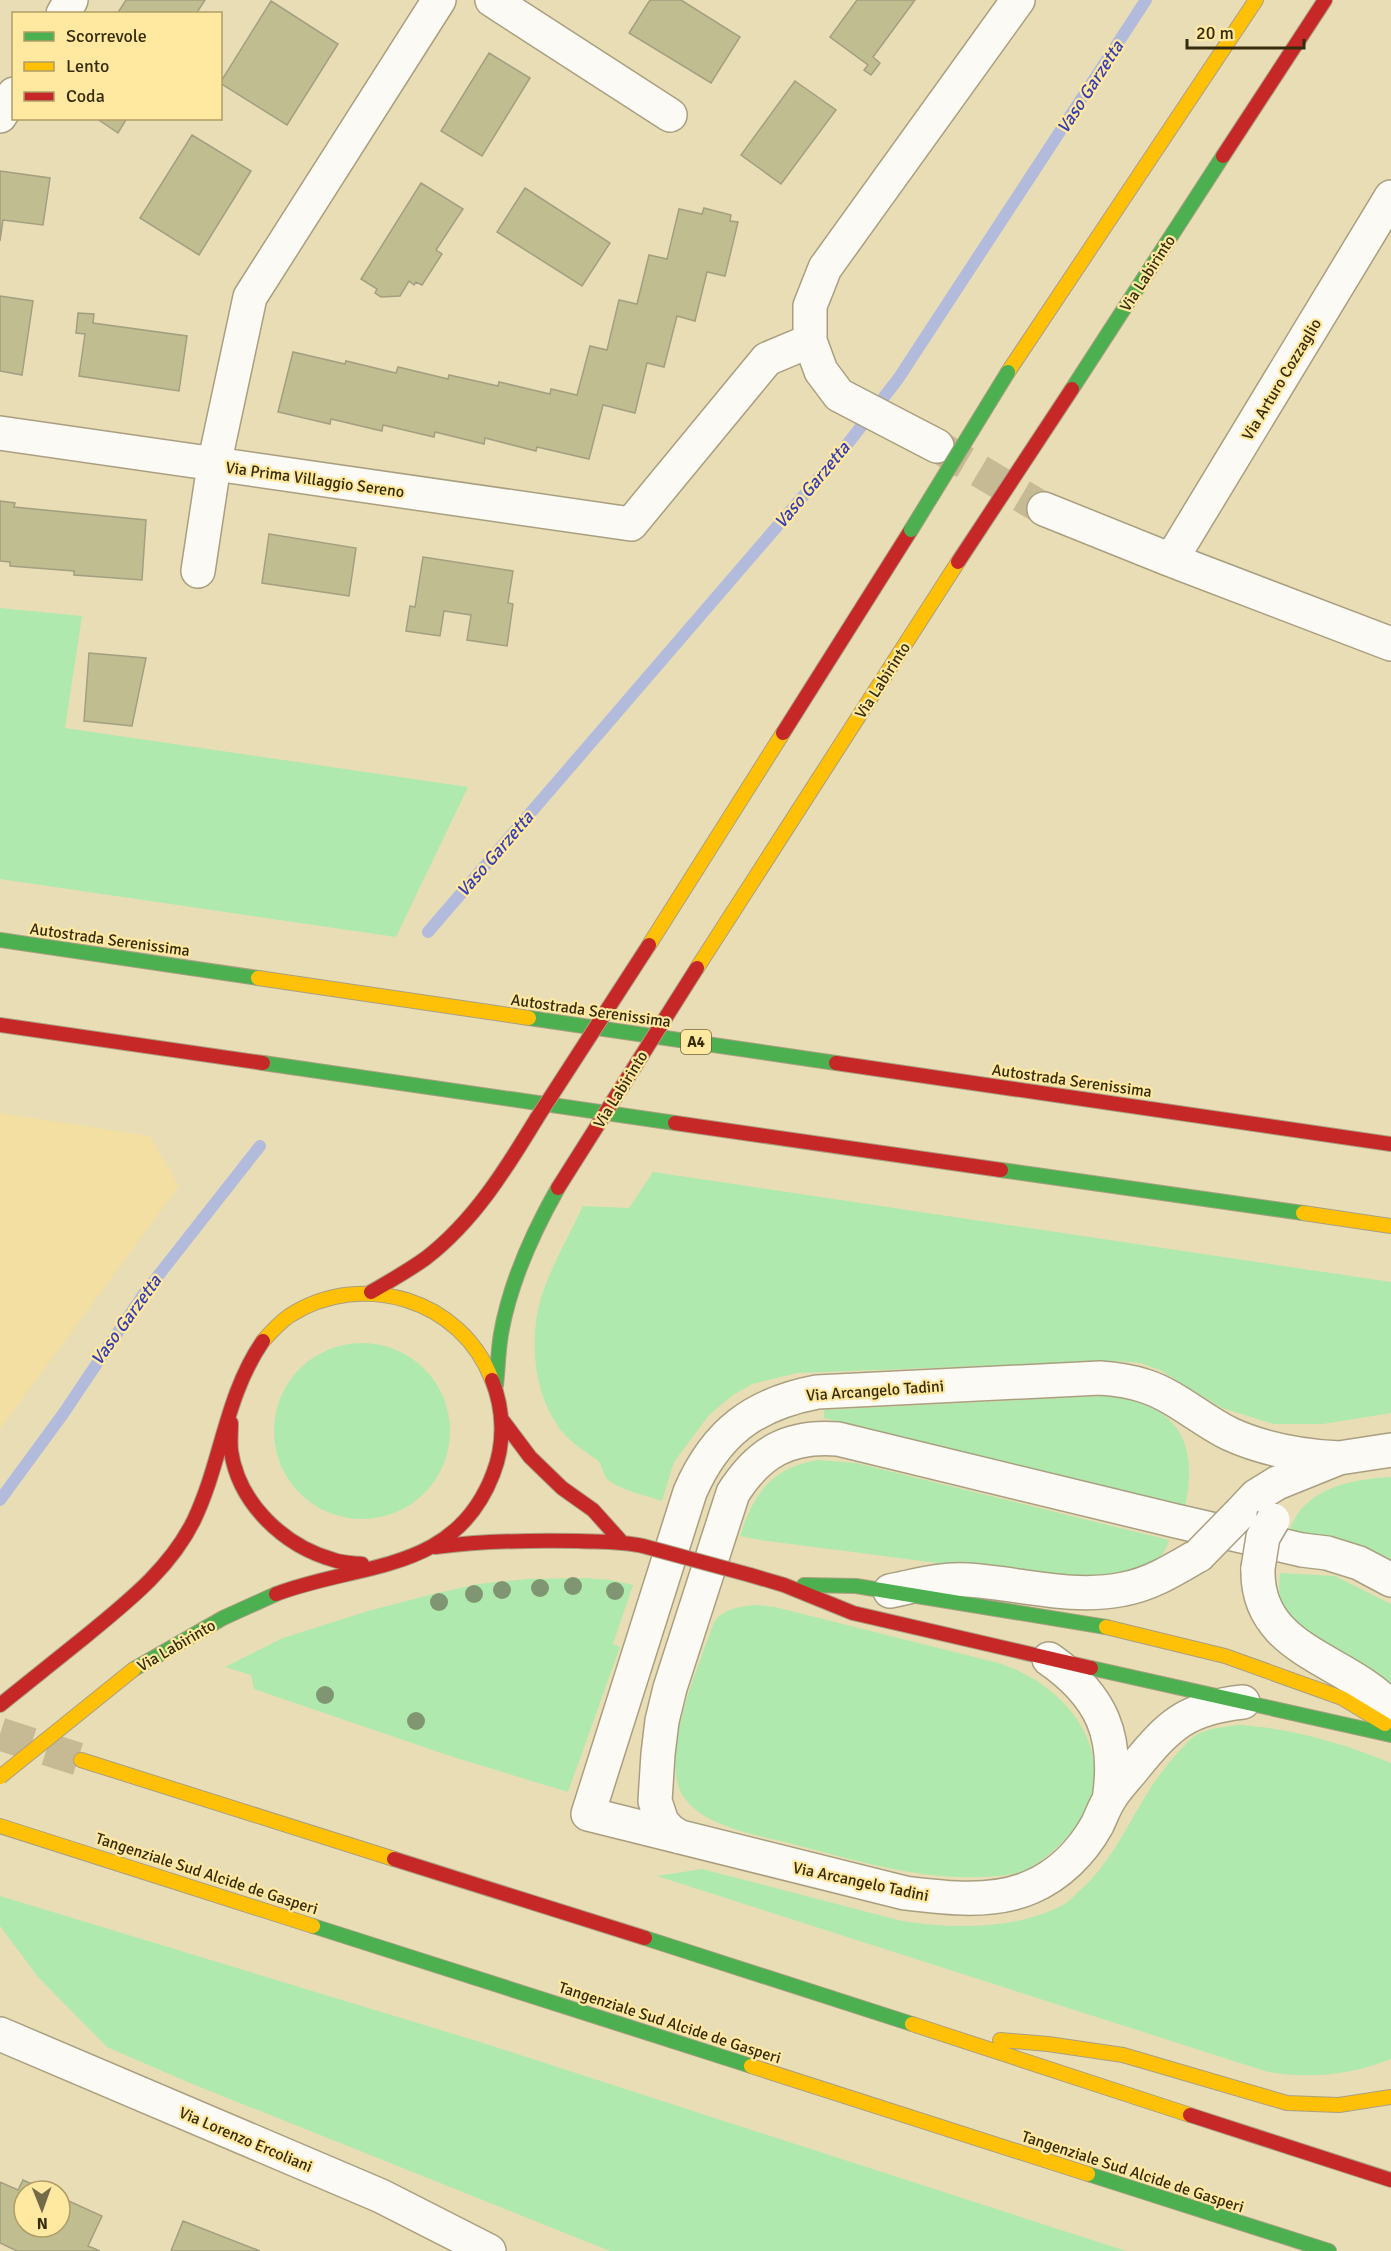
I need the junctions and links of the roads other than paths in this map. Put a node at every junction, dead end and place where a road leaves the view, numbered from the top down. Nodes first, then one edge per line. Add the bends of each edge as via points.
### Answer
1 (439, 0) edge
2 (492, 0) edge
3 (1018, 0) edge
4 (1256, 0) edge
5 (1325, 0) edge
6 (12, 97) edge
7 (670, 115) dead end
8 (0, 116) edge
9 (1391, 197) edge
10 (810, 341) junction
11 (0, 433) edge
12 (937, 446) tunnel mouth
13 (214, 465) junction
14 (1044, 508) tunnel mouth
15 (1171, 560) junction
16 (198, 571) dead end
17 (1391, 644) edge
18 (0, 940) edge
19 (0, 1025) edge
20 (1391, 1144) edge
21 (1391, 1226) edge
22 (371, 1292) junction
23 (496, 1385) junction
24 (233, 1398) junction
25 (503, 1421) junction
26 (1391, 1449) edge
27 (1339, 1458) junction
28 (1299, 1476) junction
29 (620, 1540) junction
30 (435, 1547) junction
31 (381, 1564) junction
32 (1391, 1580) edge
33 (784, 1585) junction
34 (886, 1591) junction
35 (1049, 1659) junction
36 (1243, 1702) junction
37 (0, 1705) edge
38 (1391, 1708) edge
39 (1391, 1728) edge
40 (1391, 1735) edge
41 (81, 1760) tunnel mouth
42 (0, 1777) edge
43 (1109, 1800) junction
44 (0, 1826) edge
45 (681, 1837) junction
46 (0, 2034) edge
47 (949, 2037) junction
48 (1391, 2097) edge
49 (1391, 2180) edge
50 (489, 2251) edge
51 (1329, 2251) edge

1 - 13 street via 250,297
2 - 7 street
3 - 10 street via 825,268 810,306
4 - 22 main road, Via Labirinto, bridge via 1008,372 507,1169 448,1240 424,1260
5 - 23 main road, Via Labirinto, bridge via 958,562 558,1188 536,1227 512,1286 501,1335
6 - 8 street
9 - 15 street, Via Arturo Cozzaglio
10 - 12 street via 820,371 839,395
10 - 13 street, Via Prima Villaggio Sereno via 767,359 631,524
11 - 13 street, Via Prima Villaggio Sereno
13 - 16 street
14 - 15 street
15 - 17 street
18 - 20 main road, Autostrada Serenissima / A4
19 - 21 main road
22 - 23 main road, Via Labirinto via 424,1305 447,1319 468,1337
22 - 24 main road, Via Labirinto via 340,1295 283,1320 261,1342 244,1368
23 - 25 main road, Via Labirinto
24 - 31 main road, Via Labirinto via 230,1430 234,1462 246,1492 264,1519 288,1540 317,1556 348,1564
24 - 37 main road, Via Labirinto via 194,1519 158,1574
25 - 29 main road via 530,1457 562,1488 593,1510
25 - 30 main road, Via Labirinto via 500,1458 487,1493 465,1523
26 - 27 street, Via Arcangelo Tadini
27 - 28 street, Via Arcangelo Tadini
27 - 45 street, Via Arcangelo Tadini via 1256,1444 1146,1386 1100,1378 817,1392 793,1396 749,1416 713,1449 700,1469 588,1814
28 - 34 street, Via Arcangelo Tadini, bridge via 1256,1496 1199,1555 1151,1581 1124,1589 1068,1592 943,1580
28 - 38 street, bridge via 1263,1538 1258,1568 1261,1596 1269,1615 1295,1644 1379,1694
29 - 30 main road via 486,1541
29 - 33 main road, bridge
30 - 31 main road, Via Labirinto
31 - 42 main road, Via Labirinto, bridge via 281,1592 202,1629 134,1669
32 - 45 street, Via Arcangelo Tadini via 1359,1563 1327,1553 1176,1521 838,1439 796,1441 759,1460 733,1493 670,1688 658,1754 655,1801 662,1822
33 - 34 main road via 856,1586
33 - 35 main road via 853,1613
34 - 39 main road via 1092,1624 1186,1645 1342,1698
35 - 36 main road
35 - 43 street via 1085,1689 1107,1730 1112,1754
36 - 40 main road
36 - 43 street via 1219,1704 1176,1723 1158,1738
41 - 47 main road via 738,1966
43 - 45 street, Via Arcangelo Tadini via 1080,1850 1058,1872 1030,1887 1000,1896 939,1898 905,1893
44 - 51 main road, Tangenziale Sud Alcide de Gasperi
46 - 50 street, Via Lorenzo Ercoliani via 381,2196
47 - 48 main road via 1048,2044 1123,2055 1295,2104 1338,2106
47 - 49 main road

